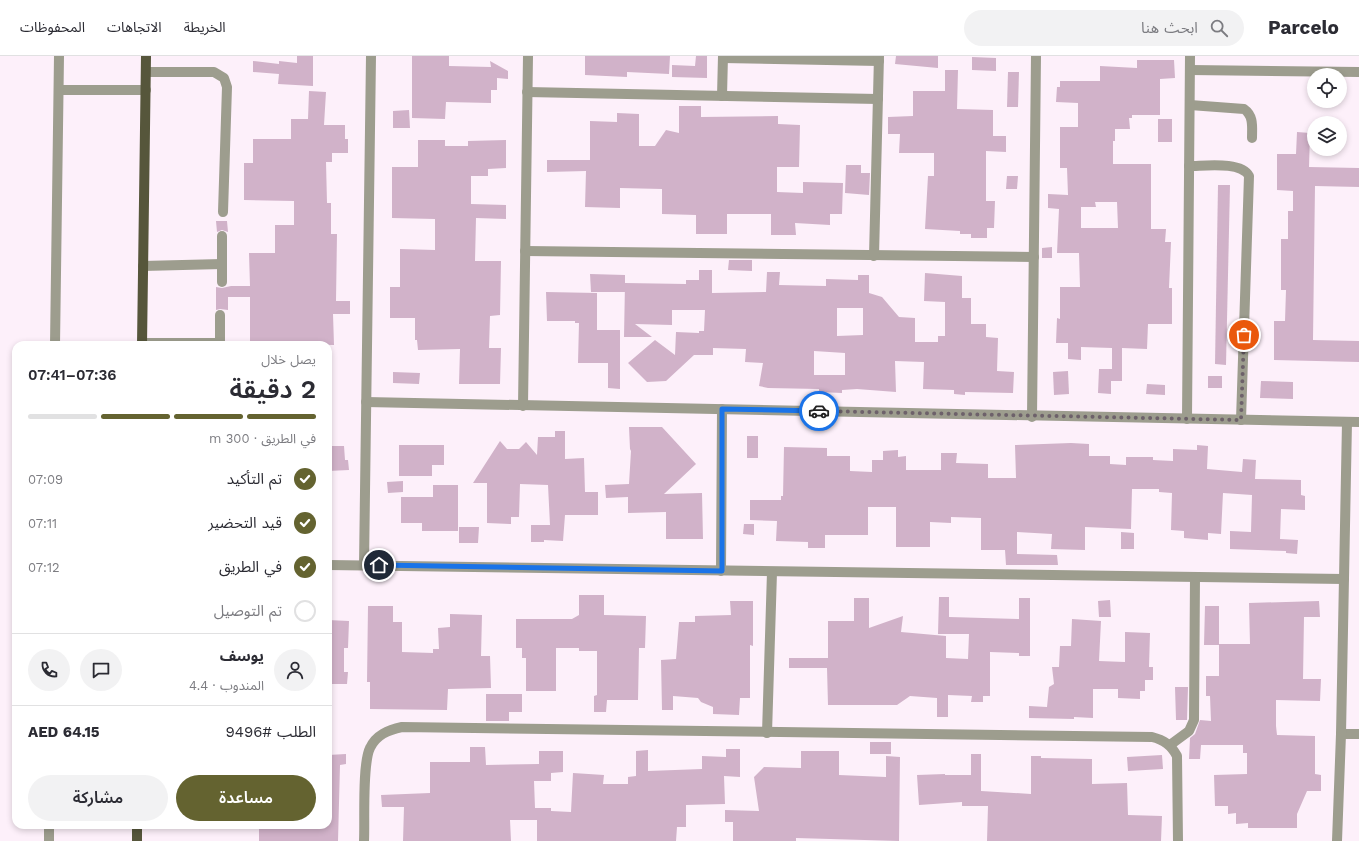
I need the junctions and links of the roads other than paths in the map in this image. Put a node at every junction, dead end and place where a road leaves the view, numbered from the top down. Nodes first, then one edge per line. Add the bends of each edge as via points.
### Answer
1 (59, 56) edge
2 (146, 56) edge
3 (371, 56) edge
4 (528, 56) edge
5 (1036, 56) edge
6 (1190, 56) edge
7 (723, 57) edge
8 (879, 59) edge
9 (1190, 70) junction
10 (146, 72) junction
11 (1359, 72) edge
12 (58, 90) junction
13 (146, 90) junction
14 (527, 92) junction
15 (722, 96) junction
16 (878, 98) junction
17 (1190, 106) junction
18 (1252, 138) dead end
19 (1189, 166) junction
20 (223, 212) dead end
21 (222, 236) dead end
22 (525, 251) junction
23 (874, 256) junction
24 (1034, 257) junction
25 (222, 264) junction
26 (143, 266) junction
27 (222, 282) dead end
28 (220, 315) dead end
29 (55, 341) edge
30 (142, 341) edge
31 (220, 341) edge
32 (366, 402) junction
33 (523, 406) junction
34 (722, 409) junction
35 (1032, 416) junction
36 (1187, 419) junction
37 (1241, 420) junction
38 (1347, 422) junction
39 (1359, 422) edge
40 (332, 564) edge
41 (364, 565) junction
42 (722, 571) junction
43 (772, 572) junction
44 (1195, 576) junction
45 (1344, 579) junction
46 (767, 733) junction
47 (1341, 734) junction
48 (1359, 734) edge
49 (1170, 746) junction
50 (49, 829) edge
51 (137, 829) edge
52 (49, 841) edge
53 (137, 841) edge
54 (364, 841) edge
55 (1178, 841) edge
56 (1336, 841) edge

1 - 12 street
2 - 10 main road
3 - 32 street
4 - 14 street
5 - 24 street
6 - 9 street
7 - 8 street
7 - 15 street
8 - 16 street
9 - 11 street
9 - 17 street
10 - 13 main road
10 - 20 street via 214,72 224,78 227,87
12 - 13 street
12 - 29 street
13 - 26 main road
14 - 15 street
14 - 22 street
15 - 16 street
16 - 23 street
17 - 18 street via 1244,109 1252,119
17 - 19 street
19 - 36 street
19 - 37 street via 1236,167 1244,170 1249,176
21 - 25 street
22 - 23 street
22 - 33 street
23 - 24 street
24 - 35 street
25 - 26 street
25 - 27 street
26 - 30 main road
28 - 31 street
32 - 33 street
32 - 41 street
33 - 34 street
34 - 35 street
34 - 42 street
35 - 36 street
36 - 37 street
37 - 38 street
38 - 39 street
38 - 45 street
40 - 41 street
41 - 42 street
42 - 43 street
43 - 44 street
43 - 46 street
44 - 45 street
44 - 49 street via 1194,720 1189,731
45 - 47 street
46 - 49 street via 1152,737 1165,741
46 - 54 street via 402,727 392,729 375,740 366,758
47 - 48 street
47 - 56 street
49 - 55 street via 1178,763
50 - 52 street
51 - 53 main road

